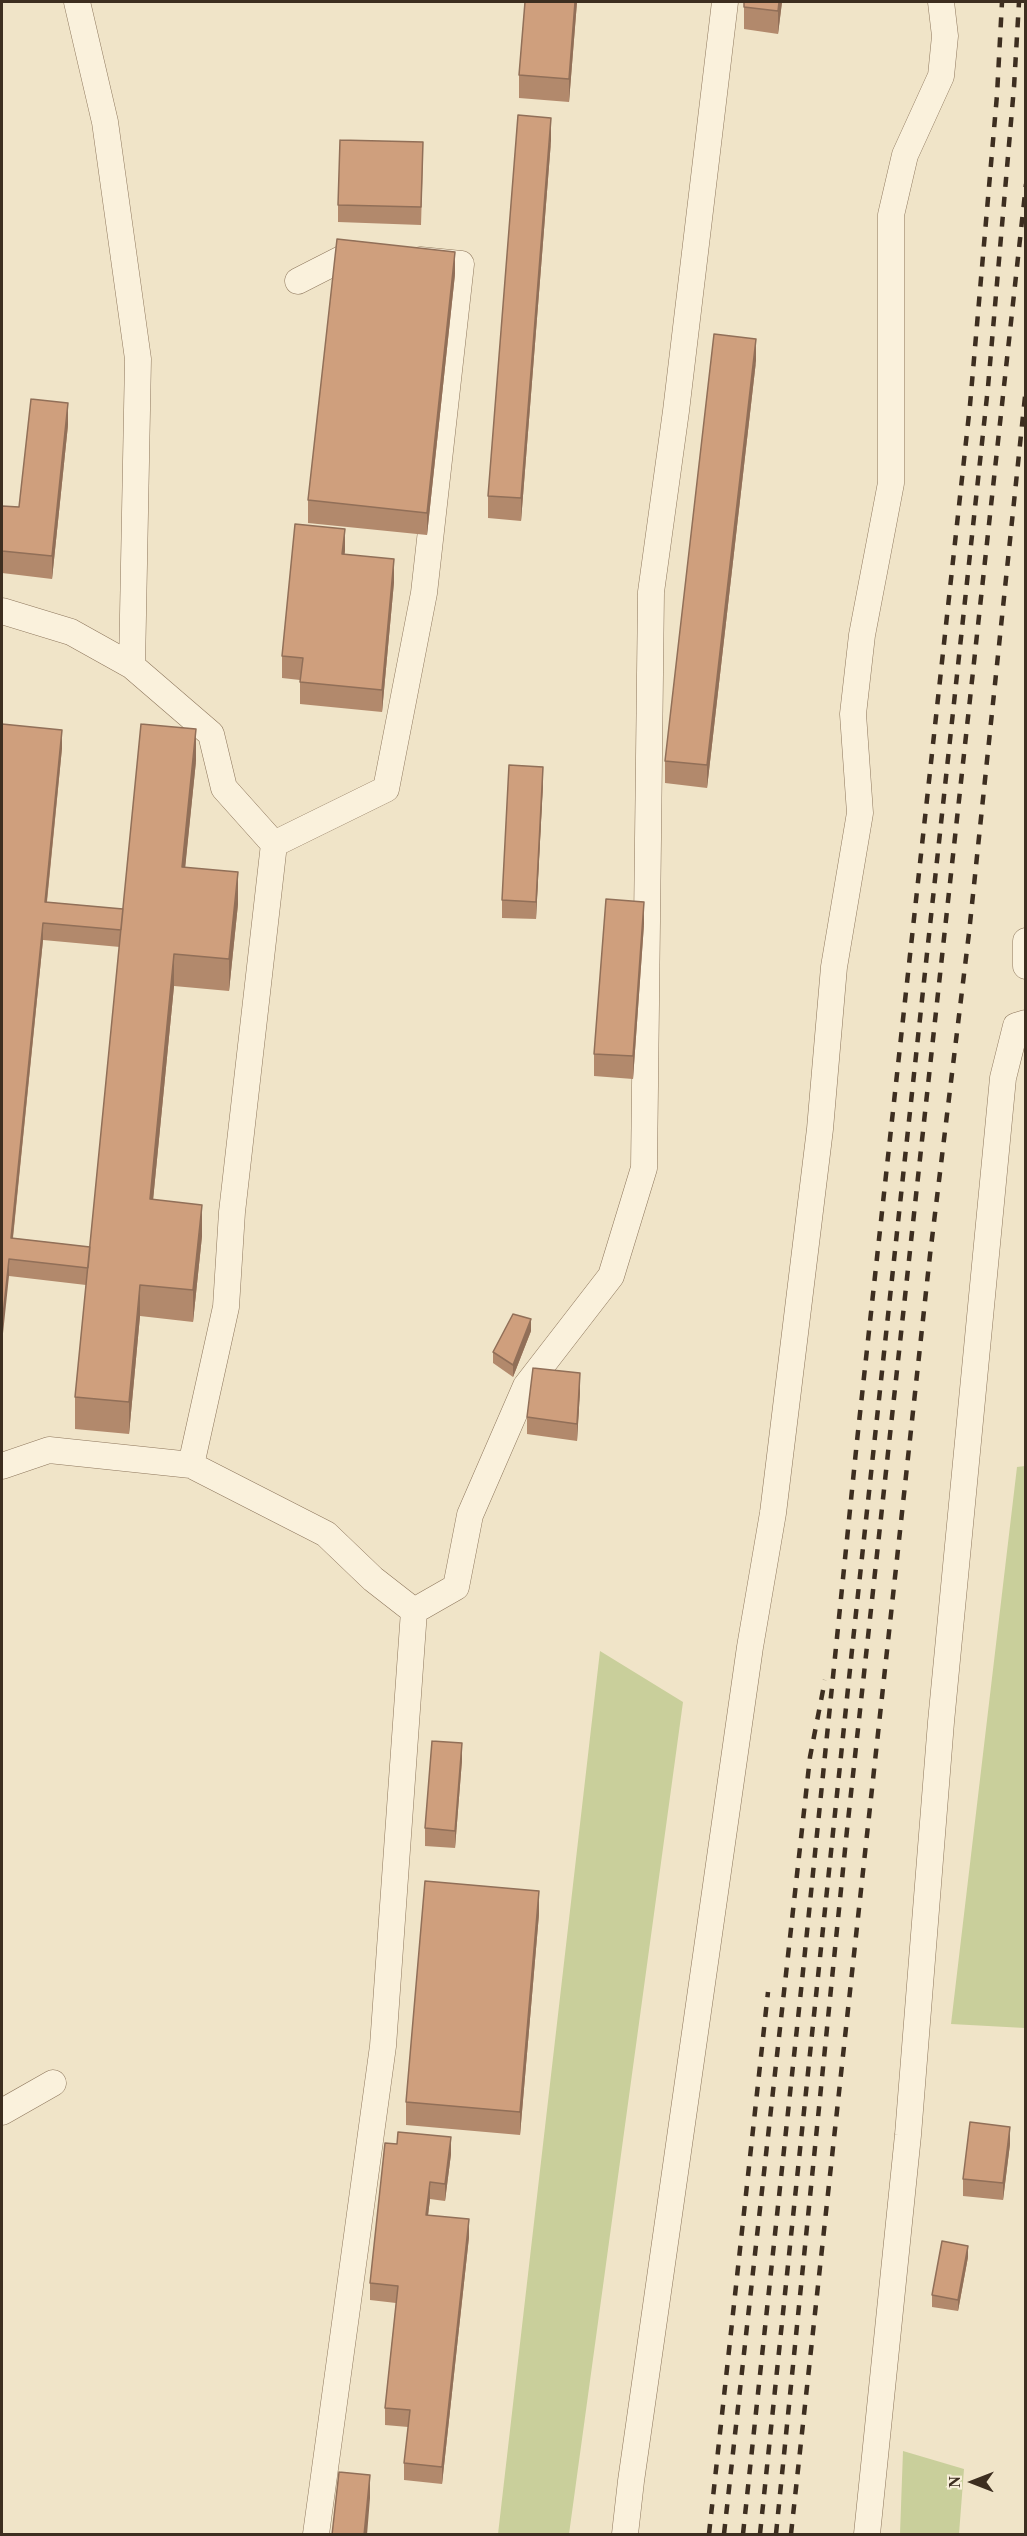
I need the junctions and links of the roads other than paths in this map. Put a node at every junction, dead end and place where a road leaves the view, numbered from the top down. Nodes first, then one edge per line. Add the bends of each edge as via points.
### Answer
1 (77, 2) edge
2 (725, 2) edge
3 (941, 2) edge
4 (298, 281) dead end
5 (2, 611) edge
6 (132, 666) junction
7 (274, 844) junction
8 (1026, 941) edge
9 (1026, 966) edge
10 (1026, 1023) edge
11 (191, 1465) junction
12 (2, 1466) edge
13 (414, 1611) junction
14 (53, 2083) dead end
15 (2, 2112) edge
16 (316, 2535) edge
17 (625, 2535) edge
18 (867, 2535) edge

1 - 6 lane via 105,122 138,359
2 - 13 lane via 651,592 645,1168 611,1276 526,1386 470,1515 456,1587
3 - 17 lane via 945,36 941,76 905,155 891,214 891,483 862,635 853,714 860,813 834,967 820,1129 773,1513 748,1659
4 - 7 lane via 351,254 462,264 424,592 386,789
5 - 6 lane via 71,632
6 - 7 lane via 211,734 224,788
7 - 11 lane via 232,1212 226,1307
8 - 9 lane
10 - 18 lane via 1016,1026 1003,1078 941,1722 908,2134
11 - 12 lane via 49,1450
11 - 13 lane via 326,1534
13 - 16 lane via 383,2046
14 - 15 lane

